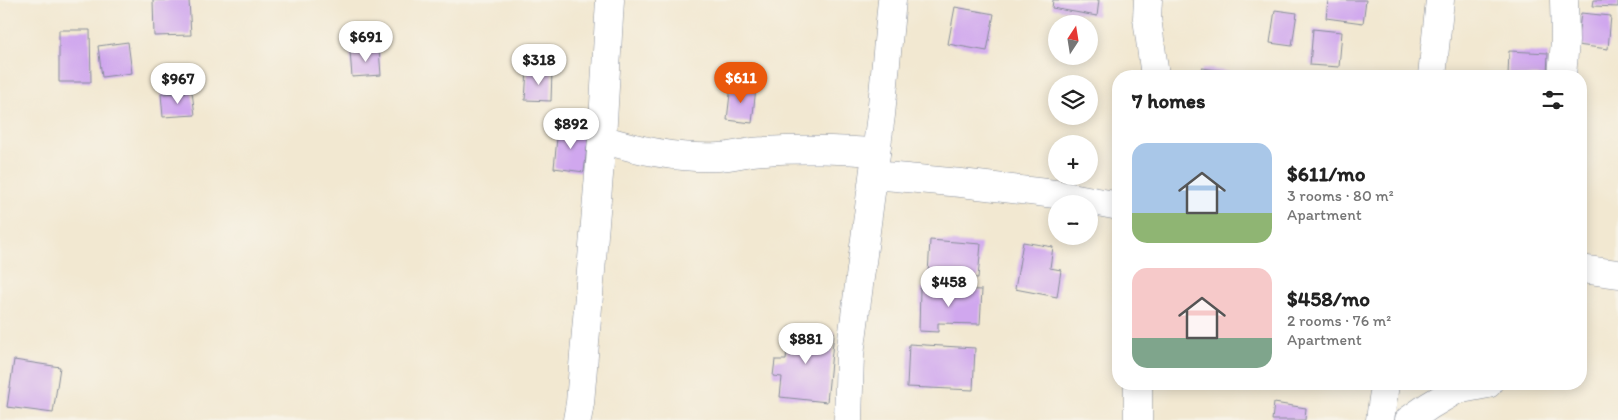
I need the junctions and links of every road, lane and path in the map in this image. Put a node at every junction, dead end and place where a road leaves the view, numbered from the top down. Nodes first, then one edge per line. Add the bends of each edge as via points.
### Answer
1 (610, 0) edge
2 (892, 0) edge
3 (1148, 0) edge
4 (1440, 0) edge
5 (1564, 0) edge
6 (1154, 70) edge
7 (1433, 70) edge
8 (1563, 70) edge
9 (602, 139) junction
10 (875, 164) junction
11 (1112, 205) edge
12 (1587, 269) edge
13 (1618, 274) edge
14 (1138, 390) edge
15 (1384, 390) edge
16 (1456, 390) edge
17 (577, 420) edge
18 (848, 420) edge
19 (1138, 420) edge
20 (1380, 420) edge
21 (1409, 420) edge

1 - 9 street
2 - 10 street
3 - 6 street via 1147,18
4 - 7 street
5 - 8 street
9 - 10 street via 633,149 679,156 720,157 825,148
9 - 17 street
10 - 11 street via 960,182
10 - 18 street via 850,355
12 - 13 street
14 - 19 street
15 - 20 street
16 - 21 street

